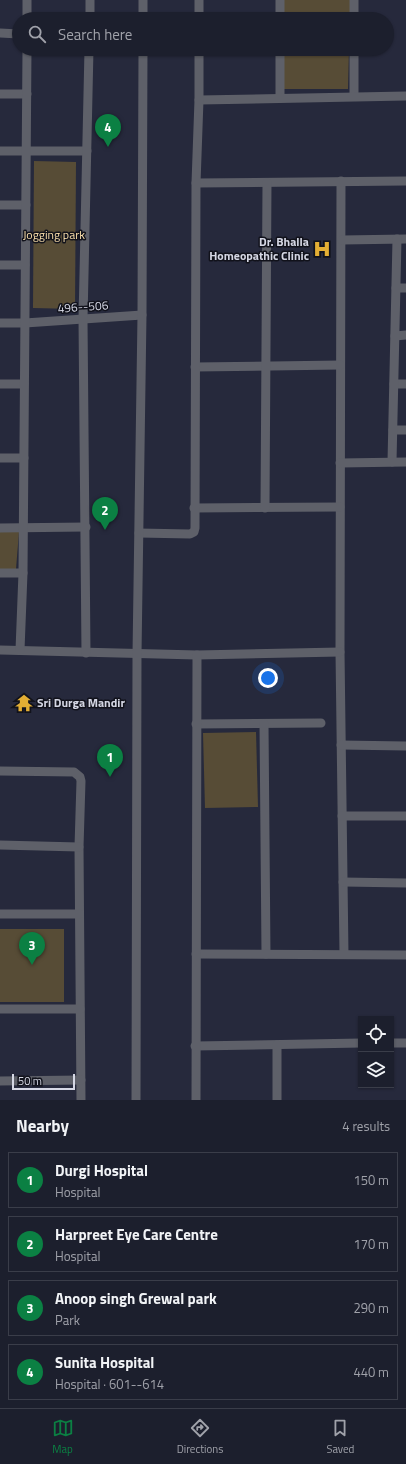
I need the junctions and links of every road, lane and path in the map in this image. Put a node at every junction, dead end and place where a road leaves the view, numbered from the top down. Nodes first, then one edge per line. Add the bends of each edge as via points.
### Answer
1 (27, 0) edge
2 (90, 0) edge
3 (143, 0) edge
4 (199, 0) edge
5 (280, 0) edge
6 (354, 0) edge
7 (27, 12) edge
8 (90, 12) edge
9 (143, 12) edge
10 (199, 12) edge
11 (280, 12) edge
12 (354, 12) edge
13 (0, 33) edge
14 (12, 34) edge
15 (27, 56) edge
16 (89, 56) edge
17 (143, 56) edge
18 (199, 56) edge
19 (280, 56) edge
20 (354, 56) edge
21 (0, 94) edge
22 (27, 94) junction
23 (354, 96) junction
24 (406, 96) edge
25 (280, 98) junction
26 (199, 100) junction
27 (0, 151) edge
28 (26, 151) junction
29 (87, 151) junction
30 (341, 181) junction
31 (406, 181) edge
32 (196, 183) junction
33 (266, 183) junction
34 (26, 205) junction
35 (0, 206) edge
36 (401, 239) edge
37 (342, 240) junction
38 (0, 265) edge
39 (25, 265) junction
40 (396, 288) junction
41 (406, 288) edge
42 (142, 315) junction
43 (83, 319) junction
44 (0, 323) edge
45 (25, 323) junction
46 (395, 336) junction
47 (406, 336) edge
48 (340, 365) junction
49 (266, 366) junction
50 (195, 367) junction
51 (0, 384) edge
52 (24, 384) junction
53 (394, 384) junction
54 (406, 384) edge
55 (393, 430) junction
56 (406, 430) edge
57 (0, 458) edge
58 (24, 458) junction
59 (392, 462) junction
60 (406, 462) edge
61 (340, 463) junction
62 (340, 507) junction
63 (194, 508) junction
64 (265, 508) junction
65 (86, 527) junction
66 (0, 528) edge
67 (23, 528) junction
68 (139, 532) junction
69 (0, 573) edge
70 (23, 573) junction
71 (0, 650) edge
72 (20, 650) junction
73 (340, 652) junction
74 (86, 653) junction
75 (137, 654) junction
76 (197, 655) junction
77 (196, 724) junction
78 (264, 724) junction
79 (320, 724) dead end
80 (341, 745) junction
81 (406, 746) edge
82 (0, 771) edge
83 (342, 816) junction
84 (406, 816) edge
85 (0, 845) edge
86 (79, 846) junction
87 (343, 882) junction
88 (406, 882) edge
89 (0, 914) edge
90 (79, 914) junction
91 (196, 954) junction
92 (266, 954) junction
93 (344, 954) junction
94 (406, 955) edge
95 (0, 1009) edge
96 (80, 1009) junction
97 (358, 1043) edge
98 (394, 1043) edge
99 (406, 1043) edge
100 (277, 1045) junction
101 (195, 1046) junction
102 (81, 1080) junction
103 (0, 1081) edge
104 (81, 1100) edge
105 (136, 1100) edge
106 (196, 1100) edge
107 (277, 1100) edge

1 - 7 street
2 - 8 street
3 - 9 street
4 - 10 street
5 - 11 street
6 - 12 street
13 - 14 street
15 - 22 street
16 - 29 street
17 - 42 street
18 - 26 street
19 - 25 street
20 - 23 street
21 - 22 street
22 - 28 street
23 - 24 street
23 - 25 street
25 - 26 street
26 - 32 street
27 - 28 street
28 - 29 street
28 - 34 street
29 - 43 street
30 - 31 street
30 - 33 street
30 - 37 street
32 - 33 street
32 - 50 street
33 - 49 street
34 - 35 street
34 - 39 street
36 - 37 street
36 - 40 street
37 - 48 street
38 - 39 street
39 - 45 street
40 - 41 street
40 - 46 street
42 - 43 street, 496--506
42 - 68 street
43 - 45 street, 496--506
43 - 65 street
44 - 45 street, 496--506
45 - 52 street
46 - 47 street
46 - 53 street
48 - 49 street
48 - 61 street
49 - 50 street
49 - 64 street
50 - 63 street
51 - 52 street
52 - 58 street
53 - 54 street
53 - 55 street
55 - 56 street
55 - 59 street
57 - 58 street
58 - 67 street
59 - 60 street
59 - 61 street
61 - 62 street
62 - 64 street
62 - 73 street
63 - 64 street
63 - 68 street via 195,528 190,534
65 - 67 street
65 - 74 street
66 - 67 street
67 - 70 street
68 - 75 street
69 - 70 street
70 - 72 street
71 - 72 street
72 - 74 street
73 - 76 street
73 - 80 street
74 - 75 street
75 - 76 street
75 - 105 street
76 - 77 street
77 - 78 street
77 - 91 street
78 - 79 street
78 - 92 street
80 - 81 street
80 - 83 street
82 - 86 street via 78,774 81,781
83 - 84 street
83 - 87 street
85 - 86 street
86 - 90 street
87 - 88 street
87 - 93 street
89 - 90 street
90 - 96 street
91 - 92 street
91 - 101 street
92 - 93 street
93 - 94 street
95 - 96 street
96 - 102 street
97 - 100 street
98 - 99 street
100 - 101 street
100 - 107 street
101 - 106 street
102 - 103 street
102 - 104 street

